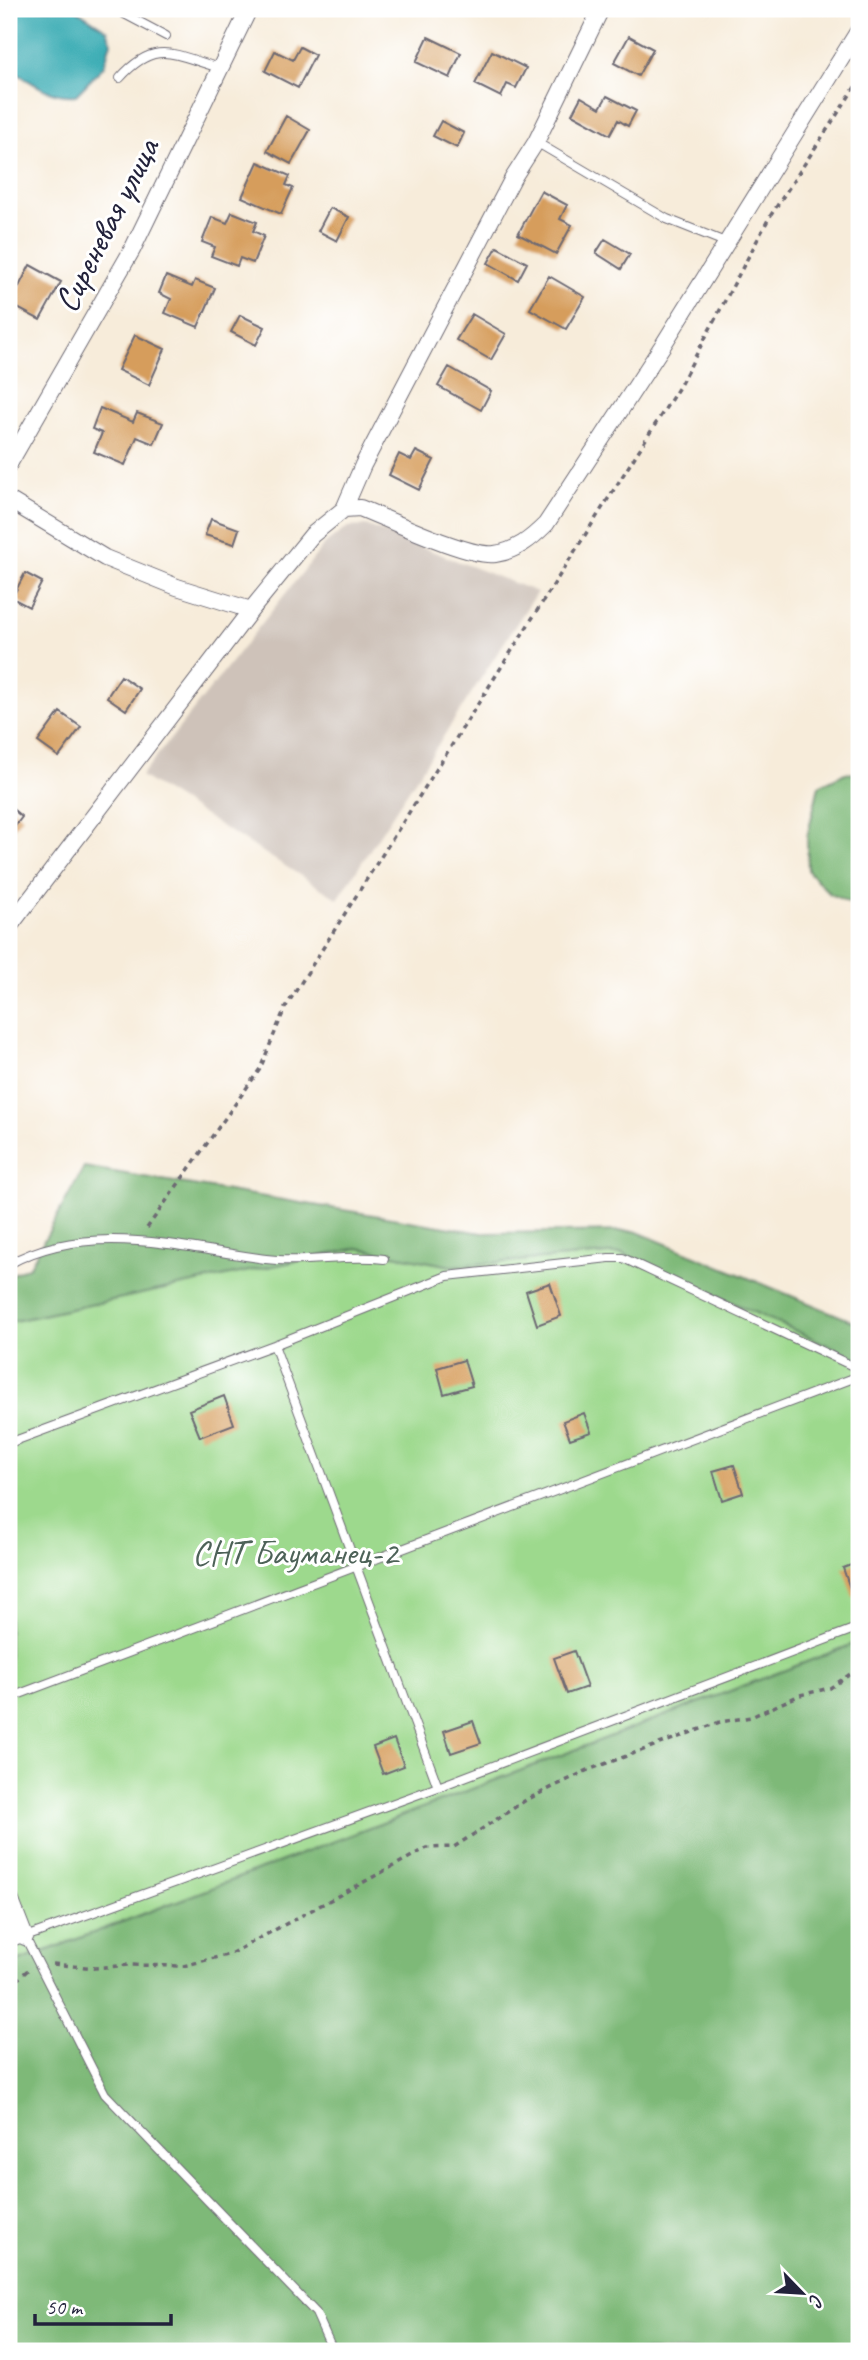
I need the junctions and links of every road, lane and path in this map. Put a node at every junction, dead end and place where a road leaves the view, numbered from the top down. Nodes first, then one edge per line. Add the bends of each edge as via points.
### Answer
1 (115, 9) edge
2 (249, 9) edge
3 (601, 9) edge
4 (859, 30) edge
5 (166, 36) dead end
6 (220, 68) junction
7 (120, 78) dead end
8 (859, 81) edge
9 (536, 142) junction
10 (724, 242) junction
11 (9, 464) edge
12 (9, 500) edge
13 (344, 509) junction
14 (251, 610) junction
15 (9, 927) edge
16 (138, 1241) junction
17 (384, 1259) dead end
18 (9, 1264) edge
19 (274, 1345) junction
20 (859, 1370) edge
21 (859, 1376) edge
22 (9, 1443) edge
23 (359, 1567) junction
24 (859, 1627) edge
25 (859, 1668) edge
26 (9, 1698) edge
27 (438, 1787) junction
28 (9, 1896) edge
29 (25, 1937) junction
30 (9, 1943) edge
31 (38, 1963) junction
32 (9, 1987) edge
33 (334, 2351) edge

1 - 5 lane
2 - 6 street, Сиреневая улица
3 - 9 street
4 - 10 street
6 - 7 lane via 163,51 138,58
6 - 11 street, Сиреневая улица via 132,250
8 - 16 path via 769,218 679,387 285,1008 260,1069
9 - 10 lane via 667,219
9 - 13 street via 369,453
10 - 13 street via 546,524 528,541 491,555 360,508
12 - 14 street via 105,558
13 - 14 street via 312,535
14 - 15 street
16 - 17 lane via 278,1259
16 - 18 lane via 66,1242
19 - 20 lane via 447,1276 623,1258
19 - 22 lane
19 - 23 lane
21 - 23 lane
23 - 26 lane
23 - 27 lane
24 - 27 lane
25 - 31 path via 830,1688 588,1770 526,1800 454,1847 427,1848 230,1954 183,1966 94,1968
27 - 29 lane
28 - 29 street
29 - 30 lane
29 - 31 lane
31 - 32 path
31 - 33 lane via 105,2094 316,2313

